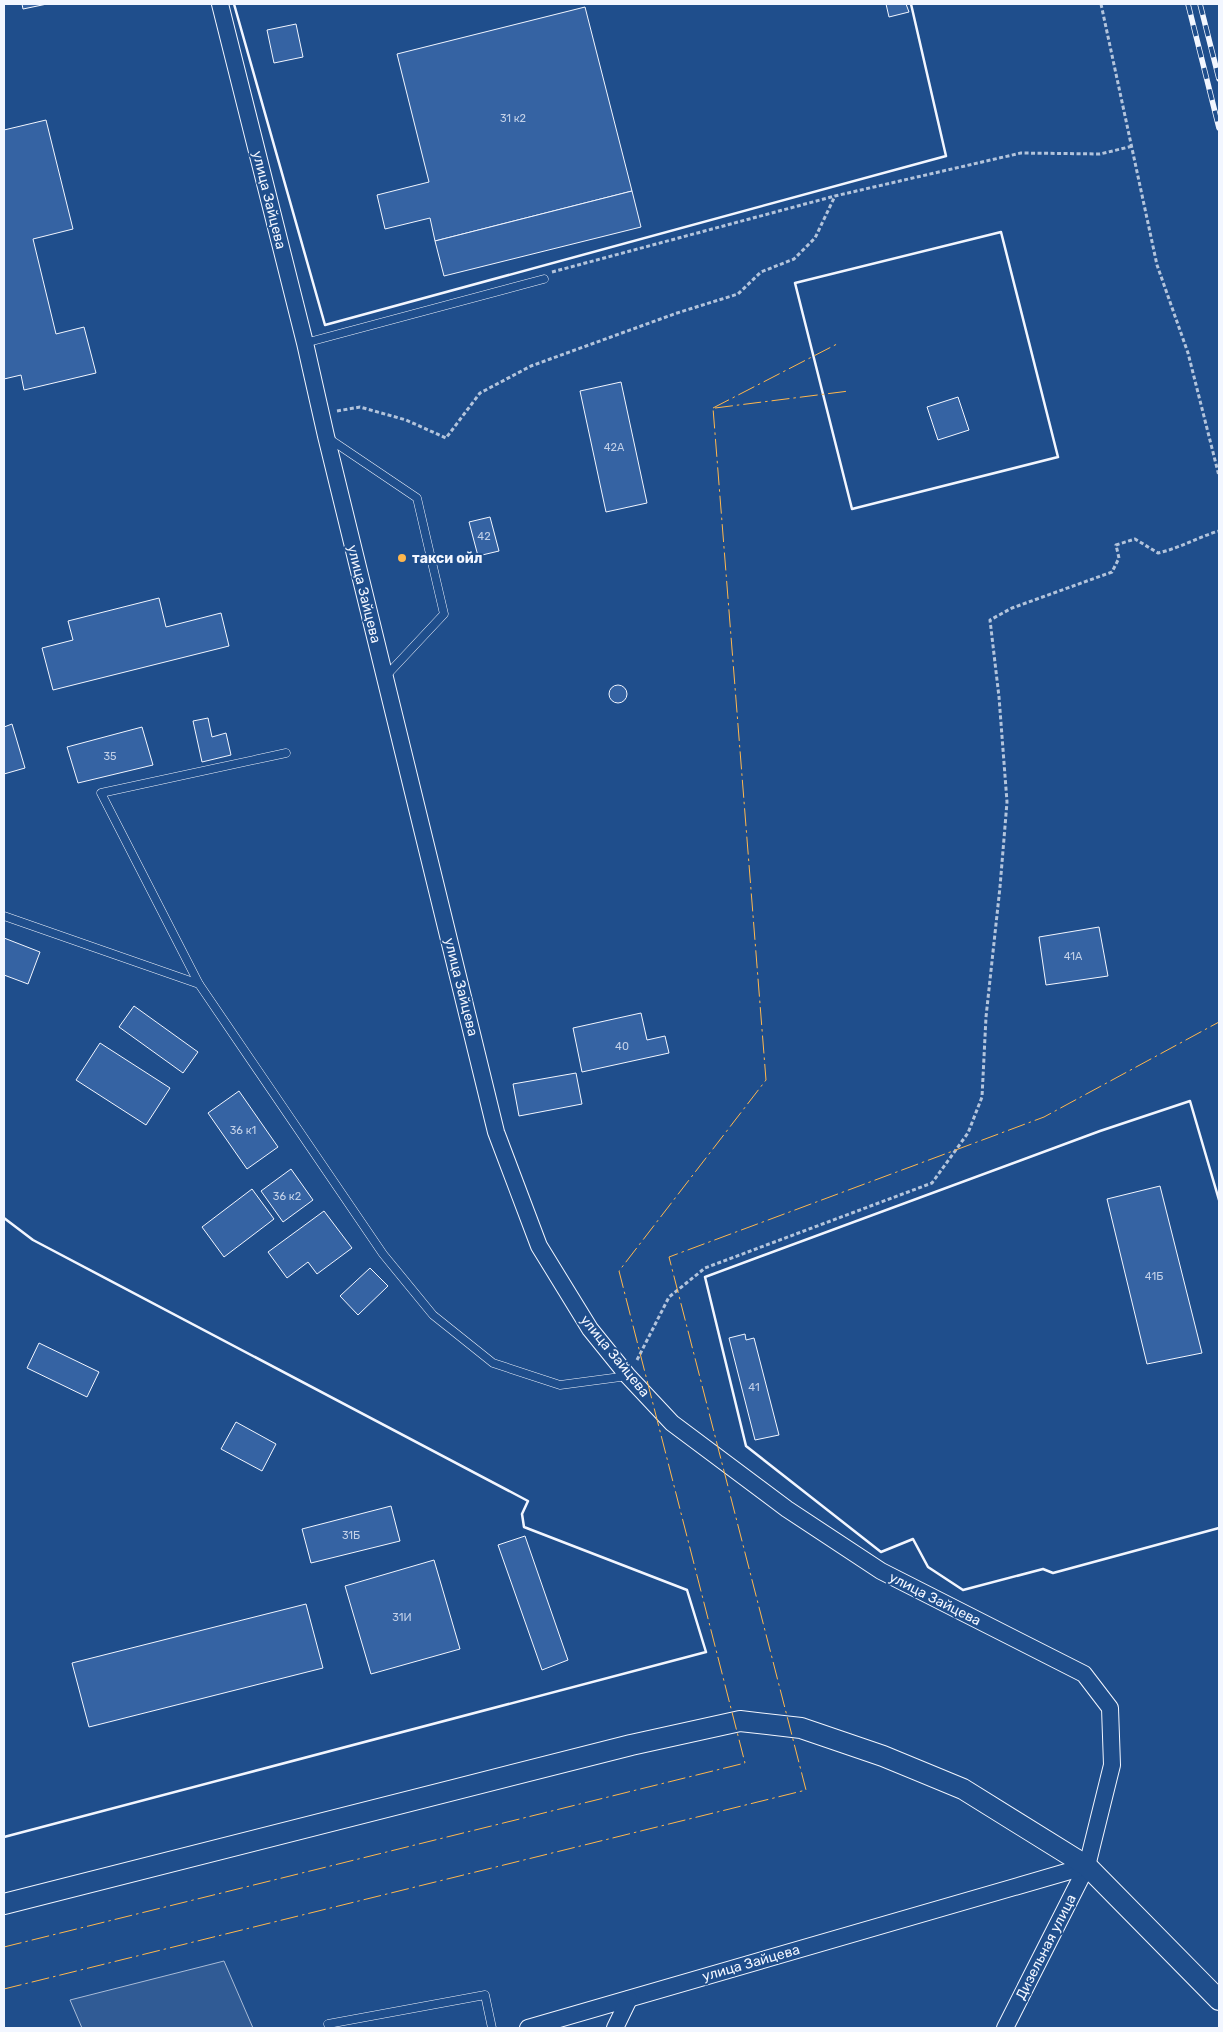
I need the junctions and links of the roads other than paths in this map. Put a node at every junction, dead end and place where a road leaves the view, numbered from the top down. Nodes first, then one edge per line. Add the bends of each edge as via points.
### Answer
1 (220, 4) edge
2 (544, 279) road end
3 (305, 343) junction
4 (326, 436) junction
5 (385, 677) junction
6 (286, 753) dead end
7 (4, 916) edge
8 (199, 984) junction
9 (628, 1376) junction
10 (1088, 1866) junction
11 (4, 1904) edge
12 (629, 1999) junction
13 (1219, 2000) edge
14 (329, 2028) edge
15 (492, 2028) edge
16 (528, 2028) edge
17 (615, 2028) edge
18 (1005, 2028) edge

1 - 3 street, улица Зайцева
2 - 3 lane
3 - 4 street, улица Зайцева
4 - 5 street, улица Зайцева
4 - 5 lane via 417,498 444,614
5 - 9 street, улица Зайцева via 496,1132 539,1246 590,1330
6 - 8 lane via 101,793
7 - 8 lane
8 - 9 lane via 383,1254 433,1315 493,1362 560,1385
9 - 10 street, улица Зайцева via 672,1423 788,1509 881,1571 1084,1674 1110,1708 1112,1765
10 - 11 street via 963,1789 801,1728 740,1721
10 - 12 street, улица Зайцева
10 - 13 street
10 - 18 street, Дизельная улица
12 - 16 street, улица Зайцева
12 - 17 street
14 - 15 lane via 328,2024 485,1995

